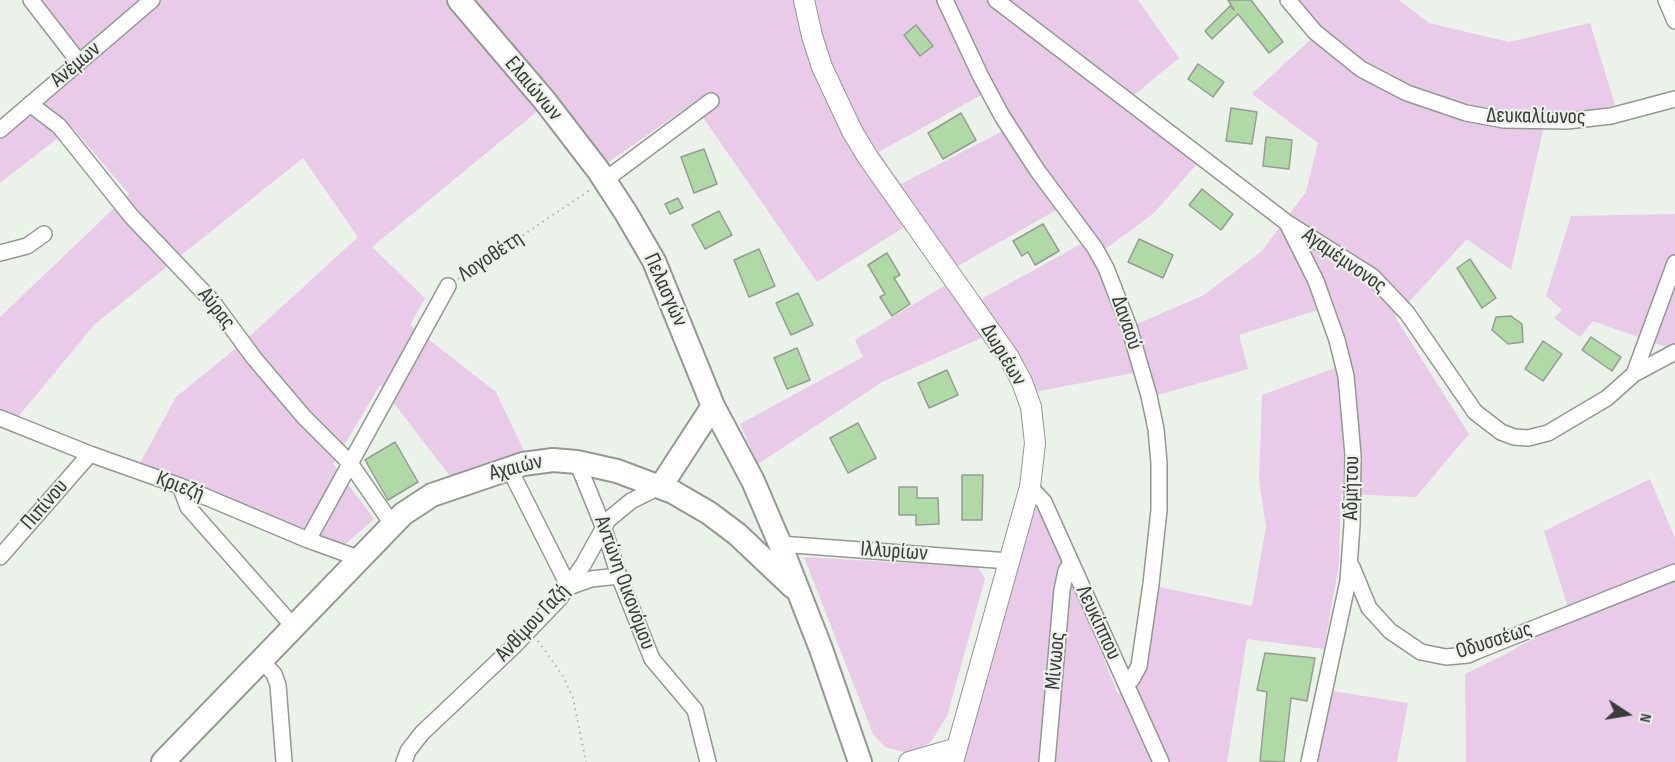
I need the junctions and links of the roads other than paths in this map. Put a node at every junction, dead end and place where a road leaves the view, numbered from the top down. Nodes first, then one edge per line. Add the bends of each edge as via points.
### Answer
1 (31, 0) edge
2 (152, 0) edge
3 (459, 0) edge
4 (804, 0) edge
5 (945, 0) edge
6 (996, 0) edge
7 (1288, 0) edge
8 (1666, 0) edge
9 (1675, 21) edge
10 (79, 62) junction
11 (1675, 99) edge
12 (711, 101) dead end
13 (30, 104) junction
14 (0, 130) edge
15 (605, 180) junction
16 (1286, 222) junction
17 (44, 234) dead end
18 (0, 253) edge
19 (1675, 263) edge
20 (448, 286) road end
21 (1675, 352) edge
22 (1634, 374) junction
23 (713, 406) junction
24 (0, 418) edge
25 (90, 454) junction
26 (577, 462) junction
27 (350, 463) junction
28 (509, 468) junction
29 (180, 486) junction
30 (661, 486) junction
31 (1030, 487) junction
32 (392, 524) junction
33 (603, 526) junction
34 (308, 540) junction
35 (780, 544) junction
36 (0, 557) edge
37 (358, 558) junction
38 (1009, 561) junction
39 (1071, 562) junction
40 (1350, 562) junction
41 (1675, 572) edge
42 (619, 576) junction
43 (569, 587) junction
44 (800, 595) junction
45 (293, 626) junction
46 (261, 660) junction
47 (1126, 684) junction
48 (955, 755) edge
49 (163, 762) edge
50 (284, 762) edge
51 (404, 762) edge
52 (708, 762) edge
53 (860, 762) edge
54 (909, 762) edge
55 (1047, 762) edge
56 (1161, 762) edge
57 (1309, 762) edge

1 - 10 street
2 - 10 street, Ανέμων
3 - 15 main road, Ελαιώνων via 545,101
4 - 31 street, Δωριέων via 827,80 856,139 1008,356 1022,382 1035,431
5 - 47 street, Δαναού via 980,75 1022,148 1099,256 1129,327 1149,396 1156,429 1159,510 1139,666
6 - 16 street, Αγαμέμνονος
7 - 11 street, Δευκαλίωνος via 1315,32 1361,69 1407,93 1466,113 1514,120 1567,121 1611,116
8 - 9 street
10 - 13 street, Ανέμων
12 - 15 street
13 - 14 street, Ανέμων
13 - 27 street, Αύρας via 59,126 131,216 212,301 304,417
15 - 23 main road, Πελασγών via 654,261
16 - 22 street, Αγαμέμνονος via 1379,282 1407,313 1475,412 1501,432 1528,438 1548,433 1607,398
16 - 40 street, Αδμήτου via 1317,280 1346,376 1353,454
17 - 18 street via 27,246
19 - 22 street
20 - 27 street, Λογοθέτη
21 - 22 street, Αγαμέμνονος
23 - 30 main road
23 - 35 main road, Πελασγών via 753,481
24 - 25 street, Κριεζή
25 - 29 street, Κριεζή
25 - 36 street, Πιπίνου
26 - 28 main road, Αχαιών via 538,461
26 - 30 main road, Αχαιών
26 - 33 street, Αντώνη Οικονόμου
27 - 32 street, Αύρας
27 - 34 street, Λογοθέτη
28 - 32 main road, Αχαιών via 432,495
28 - 43 street
29 - 34 street, Κριεζή
29 - 45 street via 188,507
30 - 33 street, Ανθίμου Γαζή via 623,507
30 - 44 main road, Αχαιών via 738,534
31 - 38 street, Δωριέων
31 - 39 street, Λευκίππου via 1044,502
32 - 37 main road, Αχαιών
33 - 42 street, Αντώνη Οικονόμου
33 - 43 street, Ανθίμου Γαζή
34 - 37 street, Κριεζή
35 - 38 street, Ιλλυρίων
35 - 44 main road, Πελασγών
37 - 45 main road, Αχαιών
38 - 48 street, Δωριέων
39 - 47 street, Λευκίππου
39 - 55 street, Μίνωος via 1062,590
40 - 41 street, Οδυσσέως via 1369,608 1390,631 1421,652 1446,657 1468,655
40 - 57 street, Αδμήτου
42 - 43 street via 591,579
42 - 52 street, Αντώνη Οικονόμου via 652,659 695,710
43 - 51 street, Ανθίμου Γαζή via 530,630 422,733
44 - 53 main road, Αχαιών
45 - 46 main road, Αχαιών
46 - 49 main road, Αχαιών
46 - 50 street via 278,685
47 - 56 street, Λευκίππου
48 - 54 street, Δωριέων

